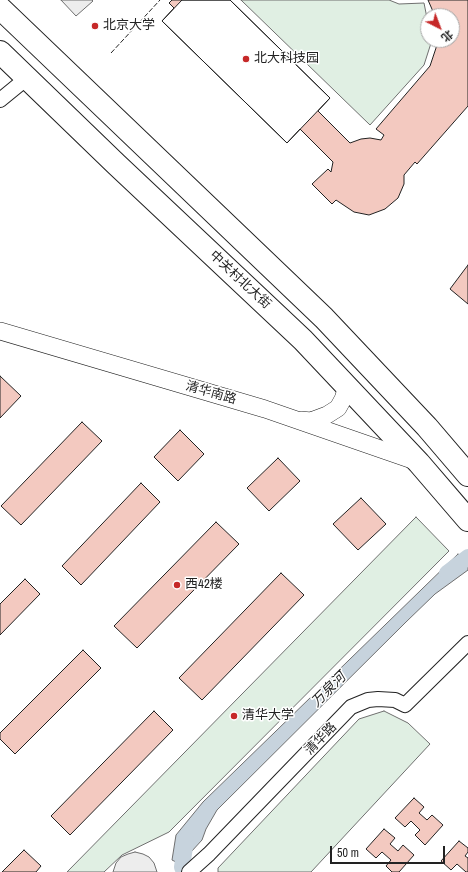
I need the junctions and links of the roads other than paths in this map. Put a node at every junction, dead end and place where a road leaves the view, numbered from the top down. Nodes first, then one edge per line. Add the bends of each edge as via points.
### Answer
1 (0, 8) edge
2 (0, 52) edge
3 (27, 78) junction
4 (0, 100) edge
5 (0, 331) edge
6 (345, 384) junction
7 (296, 419) junction
8 (419, 462) junction
9 (468, 475) edge
10 (468, 520) edge
11 (468, 643) edge
12 (193, 868) edge

1 - 9 main road via 324,318 427,427
2 - 3 main road, 中关村北大街
3 - 4 street
3 - 6 main road, 中关村北大街 via 303,340
5 - 7 street, 清华南路
6 - 7 street via 346,390 338,408 311,421
6 - 8 main road, 中关村北大街
7 - 8 street, 清华南路
8 - 10 main road, 中关村北大街
11 - 12 street, 清华路 via 405,705 395,700 378,698 351,707

